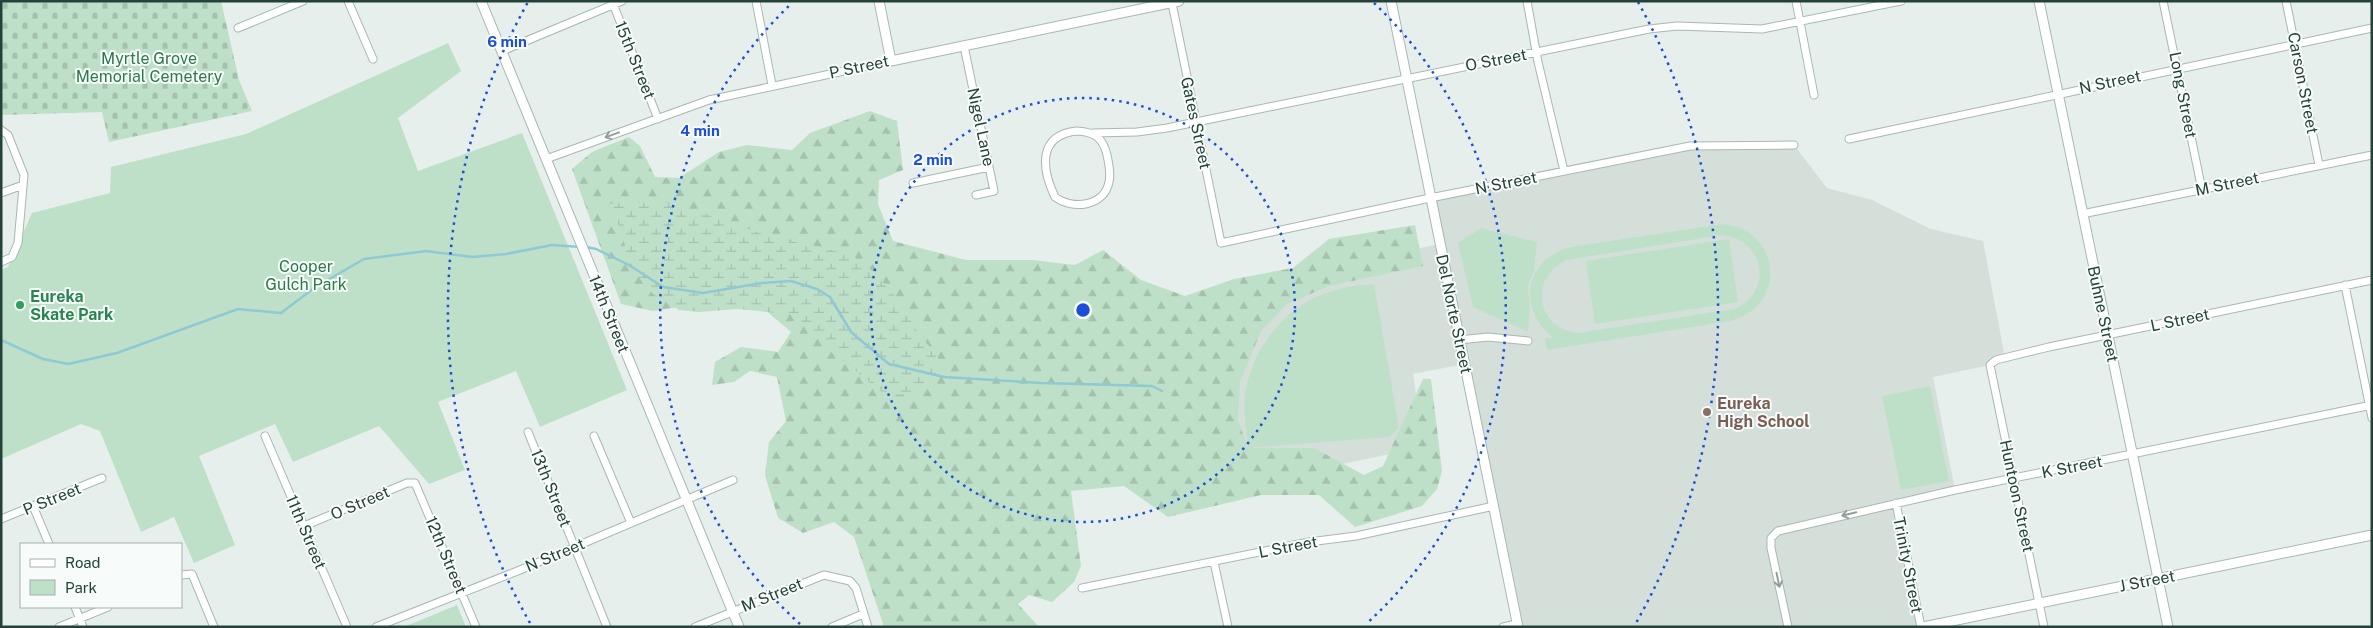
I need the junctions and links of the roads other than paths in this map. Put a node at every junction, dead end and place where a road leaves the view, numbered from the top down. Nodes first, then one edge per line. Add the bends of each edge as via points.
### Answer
1 (303, 1) edge
2 (348, 1) edge
3 (480, 1) edge
4 (622, 1) edge
5 (756, 1) edge
6 (879, 1) edge
7 (1391, 1) edge
8 (1527, 1) edge
9 (1796, 1) edge
10 (1901, 1) edge
11 (2039, 1) edge
12 (2163, 1) edge
13 (2286, 1) edge
14 (1175, 2) edge
15 (613, 3) edge
16 (1799, 22) junction
17 (238, 28) dead end
18 (2372, 28) edge
19 (2295, 43) junction
20 (964, 46) junction
21 (502, 52) junction
22 (1536, 52) junction
23 (372, 59) dead end
24 (891, 61) junction
25 (2177, 68) junction
26 (1406, 78) junction
27 (772, 85) junction
28 (2058, 93) junction
29 (1814, 95) dead end
30 (658, 118) junction
31 (1195, 122) junction
32 (2, 130) edge
33 (1093, 133) junction
34 (1849, 138) dead end
35 (1794, 145) dead end
36 (2372, 155) edge
37 (546, 159) junction
38 (2319, 165) junction
39 (989, 167) junction
40 (1564, 171) junction
41 (913, 183) dead end
42 (24, 184) junction
43 (2202, 190) junction
44 (1, 193) edge
45 (976, 195) dead end
46 (1430, 198) junction
47 (2082, 214) junction
48 (1221, 243) joint
49 (1, 262) edge
50 (2372, 280) edge
51 (2345, 285) junction
52 (2108, 336) junction
53 (1459, 340) junction
54 (1528, 341) dead end
55 (1990, 365) joint
56 (2370, 405) edge
57 (2372, 418) edge
58 (528, 432) dead end
59 (265, 436) dead end
60 (594, 436) dead end
61 (2132, 454) junction
62 (102, 478) dead end
63 (2013, 478) junction
64 (733, 480) dead end
65 (416, 482) joint
66 (685, 499) junction
67 (1896, 503) junction
68 (33, 506) junction
69 (1494, 506) junction
70 (1, 520) edge
71 (630, 523) junction
72 (304, 526) junction
73 (2372, 535) edge
74 (49, 543) edge
75 (574, 546) junction
76 (1214, 562) junction
77 (182, 575) edge
78 (2158, 579) junction
79 (1082, 588) dead end
80 (461, 593) junction
81 (2039, 603) junction
82 (75, 608) edge
83 (105, 608) edge
84 (732, 611) junction
85 (862, 614) junction
86 (80, 618) junction
87 (1518, 625) edge
88 (59, 627) edge
89 (83, 627) edge
90 (214, 627) edge
91 (347, 627) edge
92 (376, 627) edge
93 (476, 627) edge
94 (607, 627) edge
95 (695, 627) edge
96 (739, 627) edge
97 (832, 627) edge
98 (868, 627) edge
99 (1228, 627) edge
100 (1504, 627) edge
101 (1788, 627) edge
102 (1922, 627) edge
103 (2044, 627) edge
104 (2168, 627) edge

1 - 17 street
2 - 23 street
3 - 21 street, 14th Street
4 - 15 street
5 - 27 street
6 - 24 street
7 - 26 street, Del Norte Street
8 - 22 street
9 - 16 street
10 - 16 street, O Street
11 - 28 street, Buhne Street
12 - 25 street, Long Street
13 - 19 street, Carson Street
14 - 20 street, P Street
14 - 31 street, Gates Street
15 - 21 street
15 - 30 street, 15th Street
16 - 22 street, O Street via 1755,30 1656,28
16 - 29 street
18 - 19 street, N Street
19 - 25 street, N Street
19 - 38 street, Carson Street
20 - 24 street, P Street
20 - 39 street, Nigel Lane
21 - 37 street, 14th Street
22 - 26 street, O Street
22 - 40 street
24 - 27 street, P Street
25 - 28 street, N Street
25 - 43 street, Long Street
26 - 31 street, O Street
26 - 46 street, Del Norte Street
27 - 30 street, P Street via 709,100
28 - 34 street, N Street
28 - 47 street, Buhne Street
30 -> 37 street, P Street
31 - 33 street, O Street via 1143,131
31 - 48 street, Gates Street
32 - 42 street via 8,136 24,175
33 - 33 street via 1100,138 1105,149 1110,171 1107,188 1094,201 1077,205 1066,203 1052,191 1046,149 1063,134 1077,131
35 - 40 street, N Street via 1690,146
36 - 38 street, M Street
37 - 66 street, 14th Street
38 - 43 street, M Street
39 - 41 street
39 - 45 street, Nigel Lane via 994,191
40 - 46 street, N Street
42 - 44 street
42 - 49 street via 18,243 12,257
43 - 47 street, M Street
46 - 48 street, N Street
46 - 53 street, Del Norte Street
47 - 52 street, Buhne Street
50 - 51 street, L Street
51 - 52 street, L Street
51 - 56 street
52 - 55 street, L Street via 2040,349 1996,360
52 - 61 street, Buhne Street
53 - 54 street via 1488,337
53 - 69 street, Del Norte Street
55 - 63 street, Huntoon Street
56 - 57 street
56 - 61 street, K Street
58 - 75 street, 13th Street
59 - 72 street, 11th Street
60 - 71 street
61 - 63 street, K Street
61 - 78 street, Buhne Street
62 - 68 street, P Street
63 - 67 street, K Street
63 - 81 street, Huntoon Street
64 - 66 street, N Street
65 - 72 street, O Street
65 - 80 street, 12th Street
66 - 71 street, N Street
66 - 84 street, 14th Street
67 -> 101 street, K Street via 1773,534 1771,548
67 - 102 street, Trinity Street
68 - 70 street, P Street
68 - 74 street
69 - 76 street, L Street
69 - 87 street, Del Norte Street
71 - 75 street, N Street
72 - 91 street, 11th Street
73 - 78 street, J Street
75 - 80 street, N Street
75 - 94 street, 13th Street
76 - 79 street, L Street
76 - 99 street
77 - 90 street via 192,574
78 - 81 street, J Street
78 - 104 street, Buhne Street
80 - 92 street, N Street
80 - 93 street, 12th Street
81 - 102 street, J Street
81 - 103 street, Huntoon Street
82 - 86 street
83 - 86 street
84 - 85 street, M Street via 815,577 832,576 850,581 860,596
84 - 95 street, M Street
84 - 96 street, 14th Street
85 - 97 street
85 - 98 street
86 - 88 street
86 - 89 street
87 - 100 street

